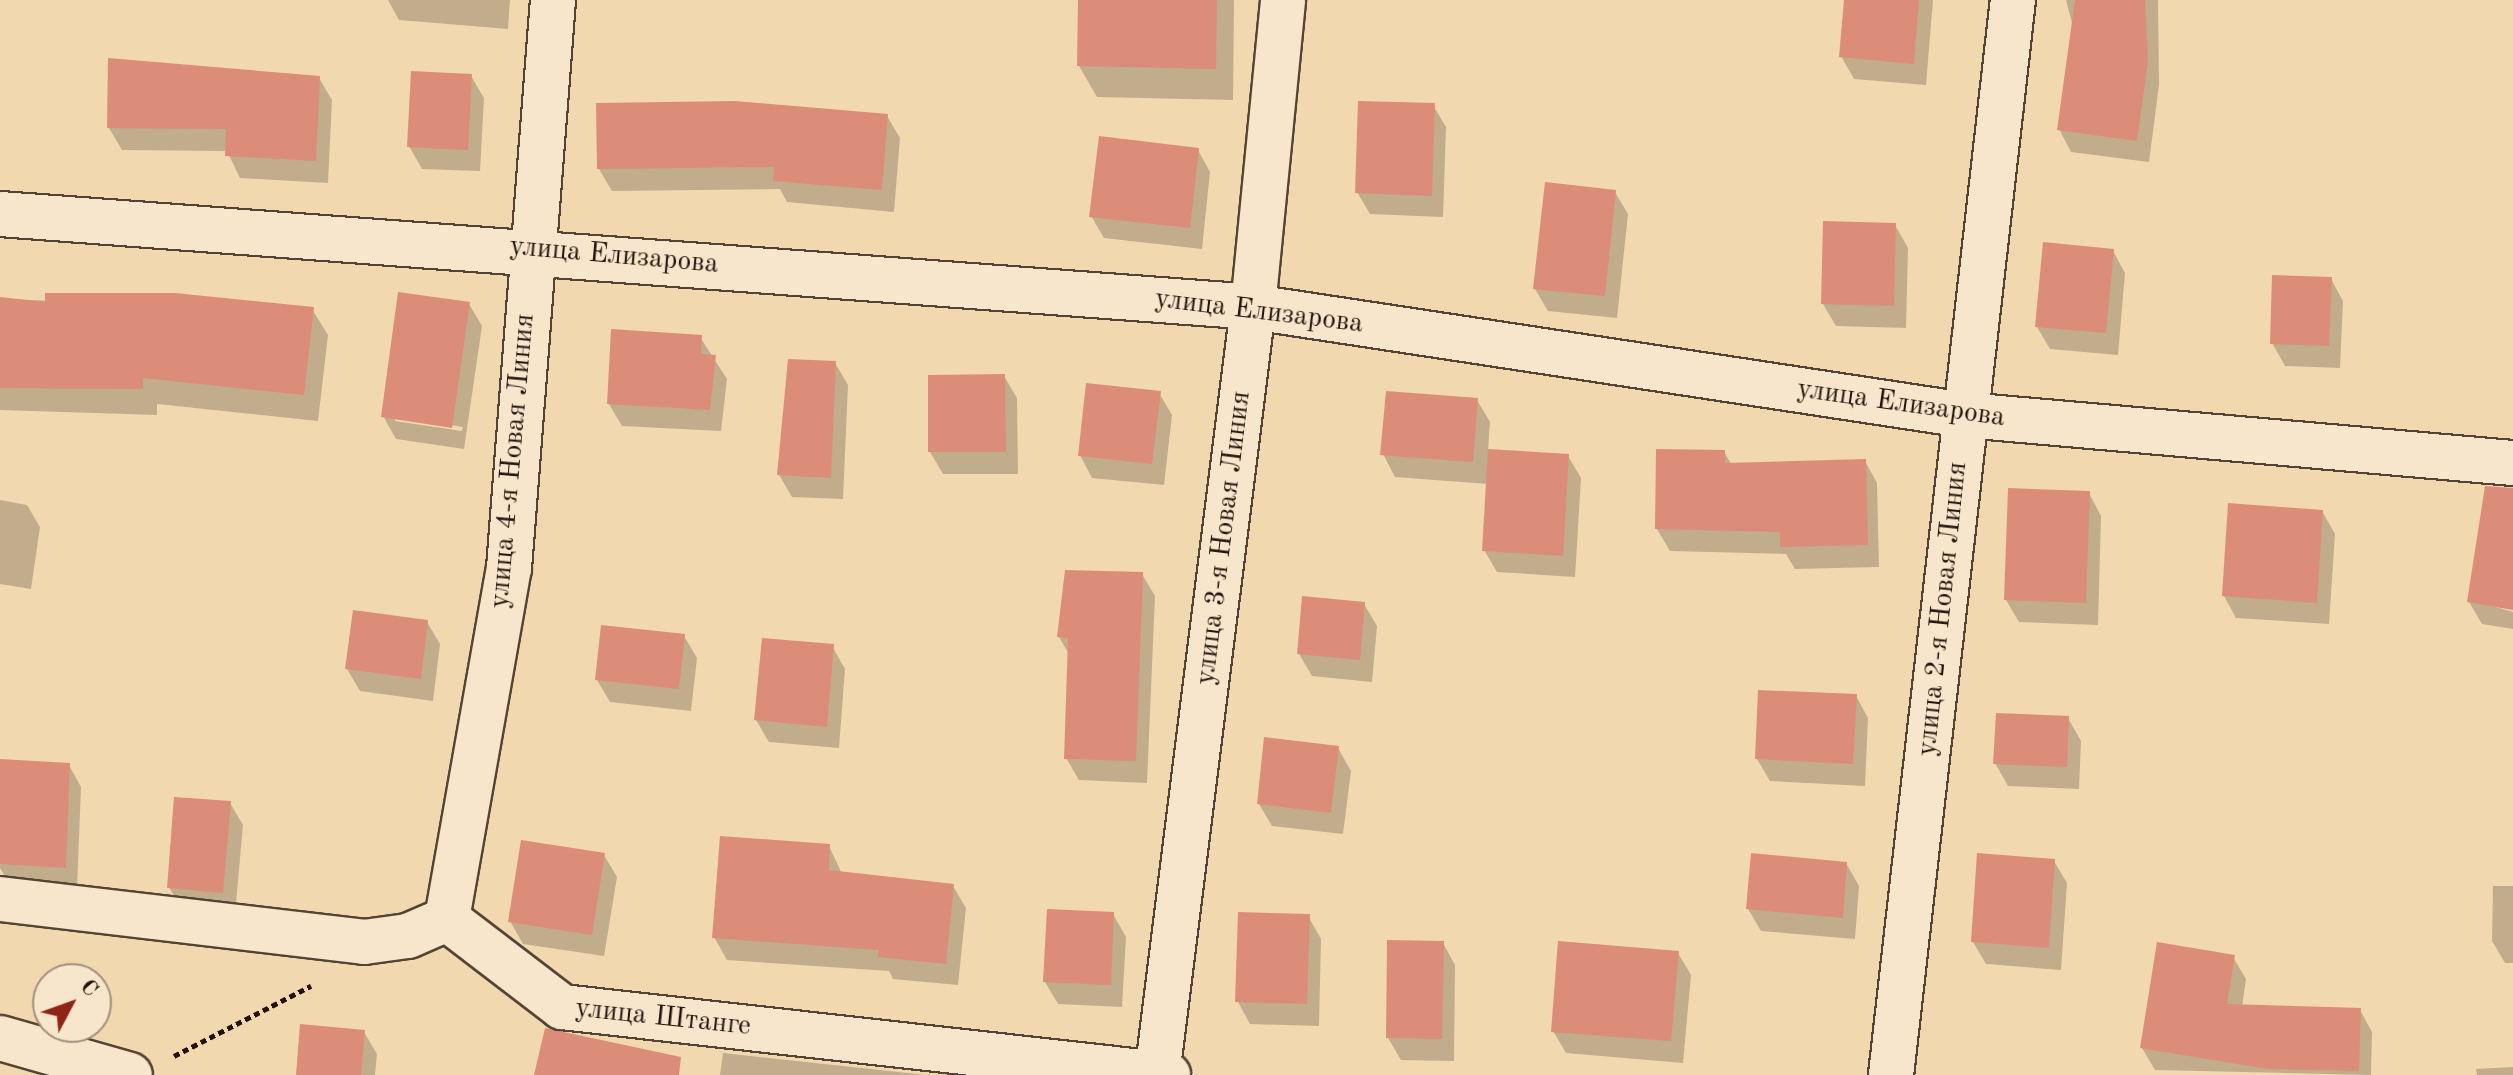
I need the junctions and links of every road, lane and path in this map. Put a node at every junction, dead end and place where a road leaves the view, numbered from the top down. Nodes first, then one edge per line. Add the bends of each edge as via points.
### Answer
1 (553, 0) edge
2 (1283, 0) edge
3 (2013, 0) edge
4 (0, 214) edge
5 (530, 249) junction
6 (1253, 307) junction
7 (1965, 415) junction
8 (2513, 463) edge
9 (0, 899) edge
10 (447, 919) junction
11 (322, 980) dead end
12 (0, 1038) edge
13 (148, 1068) edge
14 (1157, 1075) edge
15 (1168, 1075) edge
16 (1891, 1075) edge

1 - 5 street, улица 4-я Новая Линия
2 - 6 street, улица 3-я Новая Линия
3 - 7 street, улица 2-я Новая Линия
4 - 5 street, улица Елизарова
5 - 6 street, улица Елизарова
5 - 10 street, улица 4-я Новая Линия via 509,568
6 - 7 street, улица Елизарова
6 - 14 street, улица 3-я Новая Линия
7 - 8 street, улица Елизарова
7 - 16 street, улица 2-я Новая Линия
9 - 10 street via 364,942 408,936
10 - 14 street, улица Штанге via 562,1007
11 - 13 path
12 - 13 street
14 - 15 street, улица Штанге

